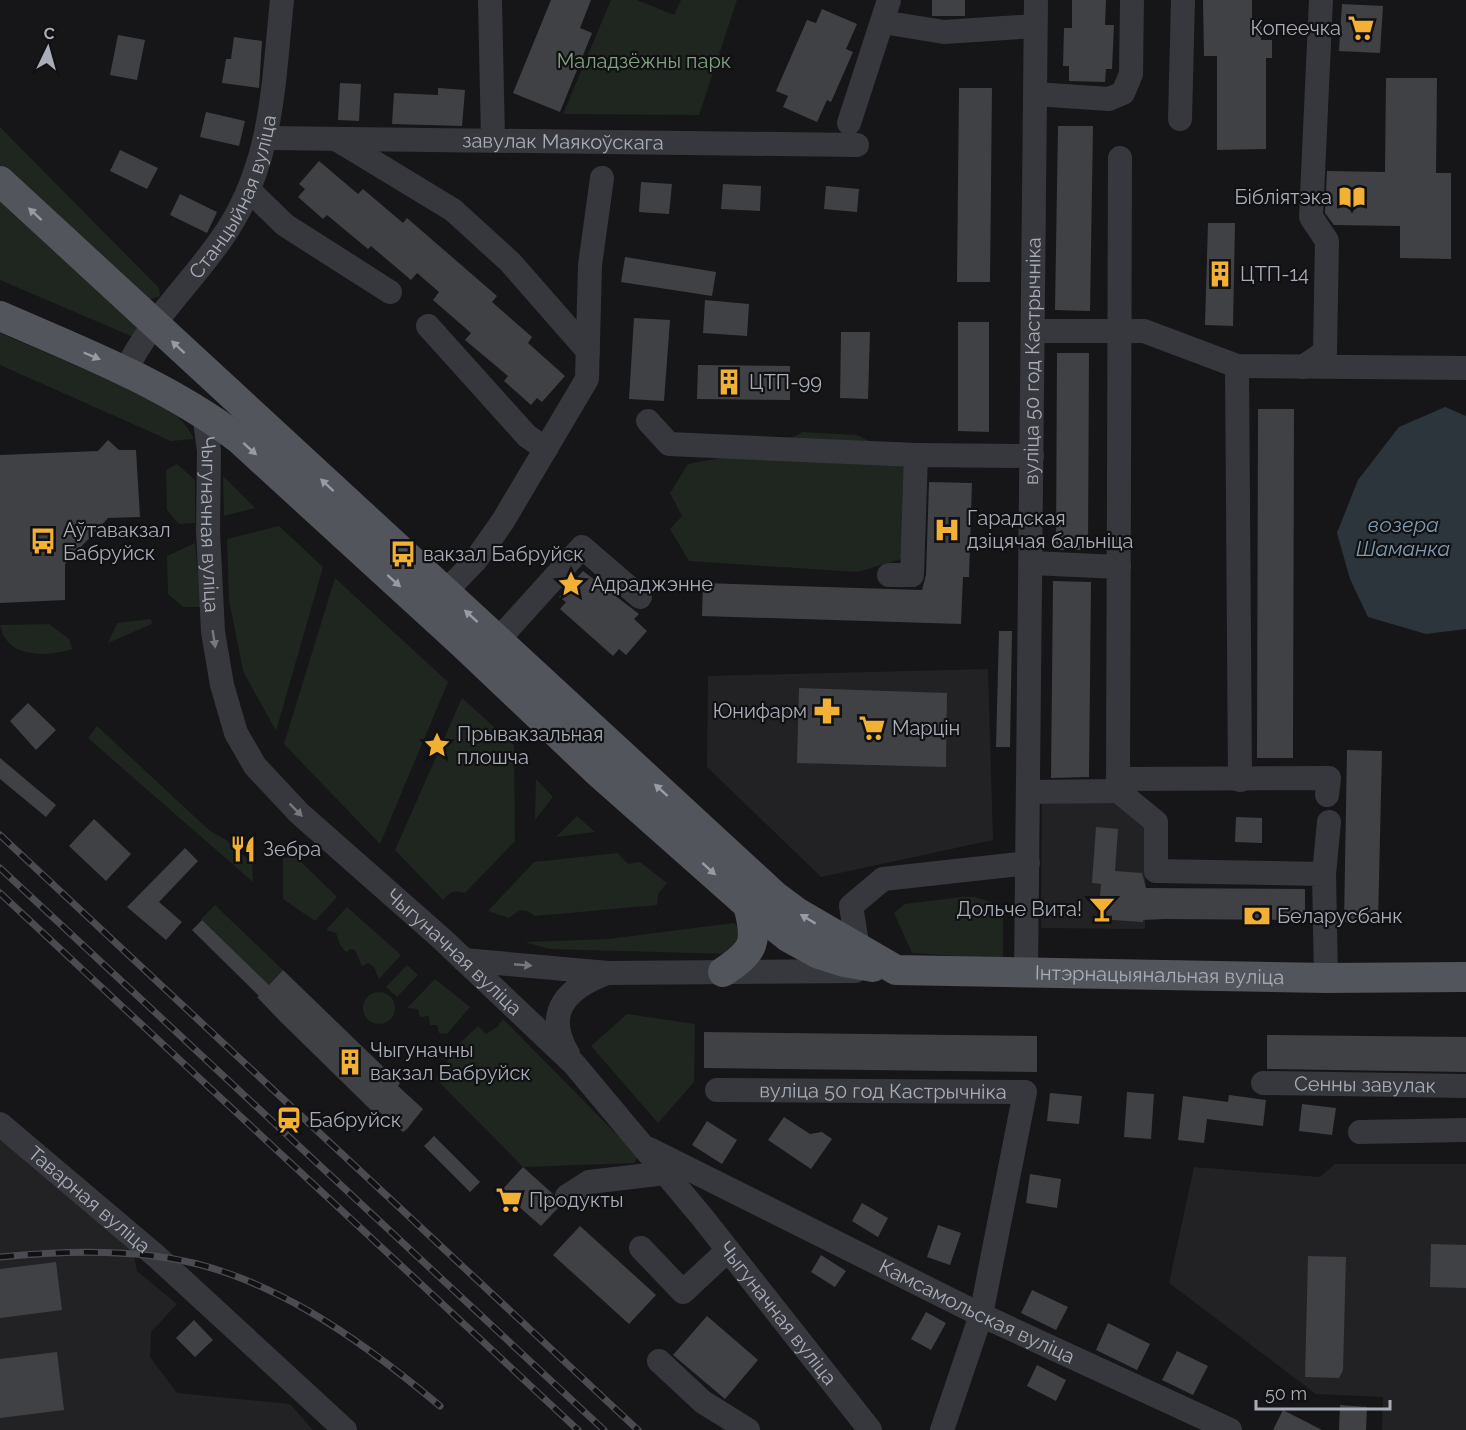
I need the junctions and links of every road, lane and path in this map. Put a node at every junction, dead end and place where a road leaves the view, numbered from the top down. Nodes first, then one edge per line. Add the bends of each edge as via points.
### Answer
1 (282, 0) edge
2 (1036, 0) edge
3 (1132, 0) edge
4 (1183, 0) edge
5 (1321, 0) edge
6 (493, 6) edge
7 (885, 11) edge
8 (1035, 26) junction
9 (1035, 94) junction
10 (1180, 119) dead end
11 (267, 138) junction
12 (336, 138) junction
13 (493, 140) junction
14 (1120, 158) dead end
15 (602, 178) dead end
16 (0, 181) edge
17 (249, 190) junction
18 (390, 292) dead end
19 (0, 299) edge
20 (0, 316) edge
21 (153, 323) junction
22 (428, 326) dead end
23 (1033, 331) junction
24 (1118, 332) junction
25 (588, 351) junction
26 (130, 361) junction
27 (1237, 366) junction
28 (1303, 367) junction
29 (1466, 368) edge
30 (204, 413) junction
31 (252, 416) junction
32 (648, 422) dead end
33 (546, 449) junction
34 (916, 455) junction
35 (1032, 456) junction
36 (1031, 563) junction
37 (1119, 567) junction
38 (889, 575) dead end
39 (445, 592) junction
40 (640, 597) dead end
41 (498, 641) junction
42 (1240, 780) junction
43 (1118, 785) junction
44 (1029, 792) junction
45 (1327, 795) dead end
46 (1329, 822) dead end
47 (1028, 863) junction
48 (1324, 874) junction
49 (748, 905) junction
50 (858, 949) junction
51 (464, 960) junction
52 (896, 970) junction
53 (723, 972) junction
54 (608, 973) junction
55 (1026, 973) junction
56 (1466, 977) edge
57 (1326, 978) junction
58 (574, 1064) junction
59 (1263, 1083) dead end
60 (1466, 1086) edge
61 (717, 1090) dead end
62 (0, 1124) edge
63 (1466, 1130) edge
64 (1360, 1132) dead end
65 (644, 1146) junction
66 (666, 1173) junction
67 (727, 1186) junction
68 (567, 1196) dead end
69 (702, 1217) junction
70 (641, 1248) dead end
71 (728, 1250) junction
72 (981, 1315) junction
73 (659, 1361) dead end
74 (345, 1430) edge
75 (748, 1430) edge
76 (870, 1430) edge
77 (942, 1430) edge
78 (1230, 1430) edge

1 - 11 street, Станцыйная вуліца
2 - 8 street, вуліца 50 год Кастрычніка
3 - 9 street via 1131,74 1123,93 1109,99
4 - 10 street
5 - 28 street via 1311,217 1327,241 1325,351
6 - 13 street
7 - 8 street via 944,32
7 - 13 street, завулак Маякоўскага via 853,134
8 - 9 street, вуліца 50 год Кастрычніка
9 - 23 street, вуліца 50 год Кастрычніка
11 - 12 street, завулак Маякоўскага
11 - 17 street, Станцыйная вуліца
12 - 13 street, завулак Маякоўскага
12 - 25 street via 453,210 510,262
14 - 24 street
15 - 25 street via 590,265
21 -> 16 main road
17 - 18 street via 285,225
17 - 21 street, Станцыйная вуліца via 221,240
19 - 26 main road
20 -> 26 main road
21 - 26 street, Станцыйная вуліца
31 -> 21 main road
22 - 33 street via 526,436
23 - 24 street
23 - 35 street, вуліца 50 год Кастрычніка
24 - 27 street via 1144,331
24 - 37 street
25 - 33 street via 587,379
26 - 30 main road
26 - 31 main road
27 - 28 street
27 - 42 street
28 - 29 street
30 -> 49 main road via 239,440 599,773
30 -> 51 street, Чыгуначная вуліца via 209,451 213,632 236,733 255,766 299,813
39 -> 31 main road
32 - 34 street via 669,444
33 - 39 street via 503,522 475,561
34 - 35 street
34 - 38 street via 912,575
35 - 36 street, вуліца 50 год Кастрычніка
36 - 37 street
36 - 44 street, вуліца 50 год Кастрычніка
37 - 43 street
41 -> 39 main road
40 - 41 street via 582,547
50 -> 41 main road via 775,896
42 - 43 street
42 - 45 street via 1329,778
43 - 44 street
43 - 48 street via 1156,822 1156,871
44 - 47 street, вуліца 50 год Кастрычніка
46 - 48 street
47 - 50 street via 884,879 851,906
47 - 55 street, вуліца 50 год Кастрычніка
48 - 57 street
49 - 52 main road via 789,937 819,954
49 - 53 main road via 752,942 745,958
50 - 52 main road, Інтэрнацыянальная вуліца
51 -> 54 street
51 - 58 street, Чыгуначная вуліца
52 - 53 street
52 - 55 main road, Інтэрнацыянальная вуліца
53 - 54 street
54 - 58 street via 585,981 561,1004 558,1030
55 - 57 main road, Інтэрнацыянальная вуліца
56 - 57 main road, Інтэрнацыянальная вуліца
58 - 65 street, Чыгуначная вуліца
59 - 60 street, Сенны завулак
61 - 72 street, вуліца 50 год Кастрычніка via 1025,1092
62 - 74 street, Таварная вуліца via 177,1276
63 - 64 street
65 - 66 street, Чыгуначная вуліца
65 - 67 street, Камсамольская вуліца
66 - 68 street via 589,1182
66 - 69 street, Чыгуначная вуліца
67 - 69 street via 709,1196
67 - 72 street, Камсамольская вуліца
69 - 71 street, Чыгуначная вуліца
70 - 71 street via 683,1292
71 - 76 street, Чыгуначная вуліца
72 - 77 street, вуліца 50 год Кастрычніка
72 - 78 street, Камсамольская вуліца
73 - 75 street via 703,1402

